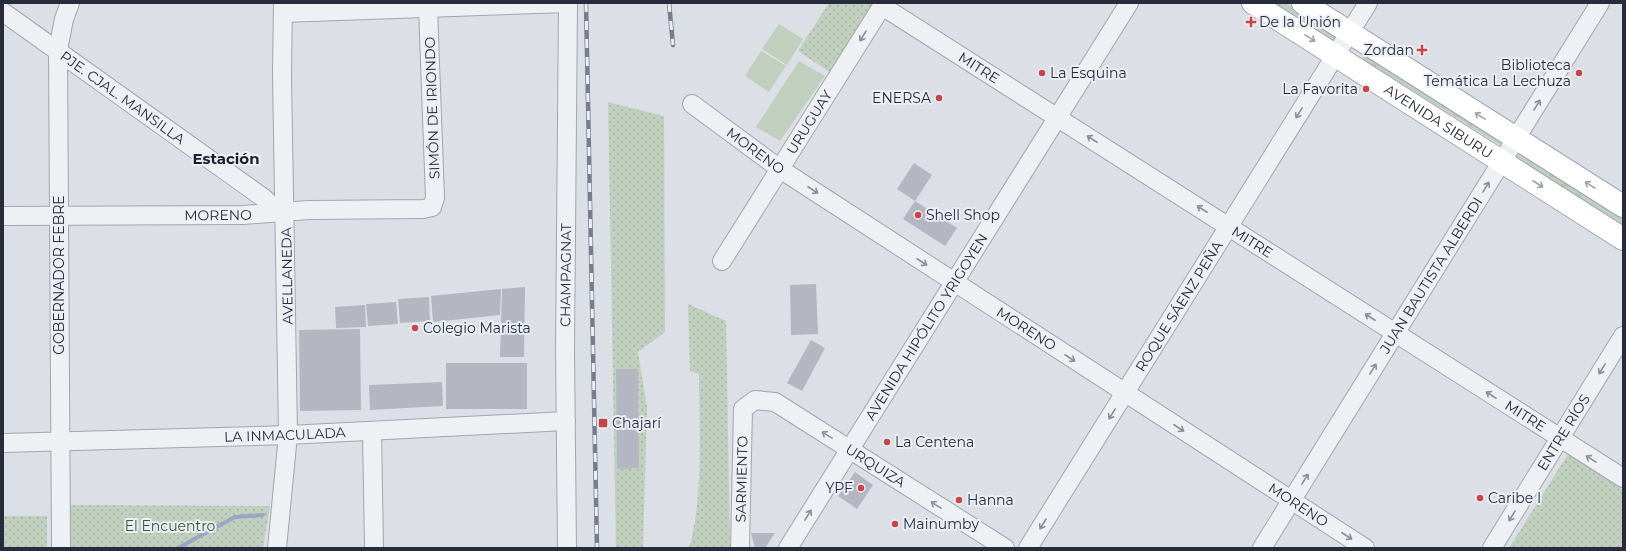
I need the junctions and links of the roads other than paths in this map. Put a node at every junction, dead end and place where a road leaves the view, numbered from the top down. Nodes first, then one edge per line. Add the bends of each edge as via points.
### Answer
1 (70, 3) edge
2 (568, 3) edge
3 (1129, 3) edge
4 (1253, 3) edge
5 (1303, 3) edge
6 (1368, 3) edge
7 (1600, 3) edge
8 (883, 4) edge
9 (470, 5) edge
10 (283, 8) edge
11 (428, 8) junction
12 (3, 12) edge
13 (1349, 33) junction
14 (58, 50) junction
15 (1336, 54) junction
16 (692, 104) dead end
17 (1058, 117) junction
18 (1516, 138) junction
19 (1502, 160) junction
20 (780, 169) junction
21 (1623, 206) edge
22 (432, 207) joint
23 (282, 213) junction
24 (3, 216) edge
25 (60, 216) junction
26 (1228, 227) junction
27 (1623, 239) edge
28 (722, 261) dead end
29 (955, 283) junction
30 (1395, 334) junction
31 (1623, 336) edge
32 (1125, 393) junction
33 (743, 409) joint
34 (566, 421) junction
35 (372, 431) junction
36 (288, 435) junction
37 (1559, 439) junction
38 (59, 441) junction
39 (3, 443) edge
40 (850, 449) junction
41 (1623, 478) edge
42 (1292, 500) junction
43 (61, 548) edge
44 (277, 548) edge
45 (374, 548) edge
46 (567, 548) edge
47 (740, 548) edge
48 (788, 548) edge
49 (1005, 548) edge
50 (1028, 548) edge
51 (1262, 548) edge
52 (1365, 548) edge
53 (1492, 548) edge

1 - 14 street, GOBERNADOR FEBRE
2 - 9 street
2 - 34 street, CHAMPAGNAT
3 - 17 street, AVENIDA HIPÓLITO YRIGOYEN
4 -> 15 main road, AVENIDA SIBURU
5 - 13 main road, AVENIDA SIBURU
6 - 13 street, ROQUE SÁENZ PEÑA
18 -> 7 street, JUAN BAUTISTA ALBERDI
8 - 17 street, MITRE
8 -> 20 street, URUGUAY
9 - 11 street
10 - 11 street
10 - 23 street, AVELLANEDA
11 - 22 street, SIMÓN DE IRIONDO via 435,198
12 - 14 street, PJE. CJAL. MANSILLA
13 - 15 street, ROQUE SÁENZ PEÑA
18 -> 13 main road, AVENIDA SIBURU
14 - 23 street, PJE. CJAL. MANSILLA
14 - 25 street, GOBERNADOR FEBRE
15 - 19 main road, AVENIDA SIBURU
15 -> 26 street, ROQUE SÁENZ PEÑA
16 - 20 street, MORENO
26 -> 17 street, MITRE
17 - 29 street, AVENIDA HIPÓLITO YRIGOYEN
18 - 19 street, JUAN BAUTISTA ALBERDI
21 -> 18 main road, AVENIDA SIBURU
19 -> 27 main road, AVENIDA SIBURU
30 -> 19 street, JUAN BAUTISTA ALBERDI
20 - 28 street, URUGUAY
20 -> 29 street, MORENO
22 - 23 street, MORENO via 423,210 309,210
23 - 25 street, MORENO
23 - 36 street, AVELLANEDA
24 - 25 street, MORENO
25 - 38 street, GOBERNADOR FEBRE
30 -> 26 street, MITRE
26 - 32 street, ROQUE SÁENZ PEÑA
29 -> 32 street, MORENO
29 - 40 street, AVENIDA HIPÓLITO YRIGOYEN
37 -> 30 street, MITRE
42 -> 30 street, JUAN BAUTISTA ALBERDI
31 -> 37 street, ENTRE RÍOS
32 -> 42 street, MORENO
32 -> 50 street, ROQUE SÁENZ PEÑA
40 -> 33 street, URQUIZA via 775,402 755,400
33 - 47 street, SARMIENTO
34 - 35 street, LA INMACULADA
34 - 46 street, CHAMPAGNAT
35 - 36 street, LA INMACULADA
35 - 45 street
36 - 38 street, LA INMACULADA
36 - 44 street, AVELLANEDA
41 -> 37 street, MITRE
37 -> 53 street, ENTRE RÍOS
38 - 39 street, LA INMACULADA
38 - 43 street, GOBERNADOR FEBRE
48 -> 40 street, AVENIDA HIPÓLITO YRIGOYEN
49 -> 40 street, URQUIZA
42 - 51 street, JUAN BAUTISTA ALBERDI
42 -> 52 street, MORENO

